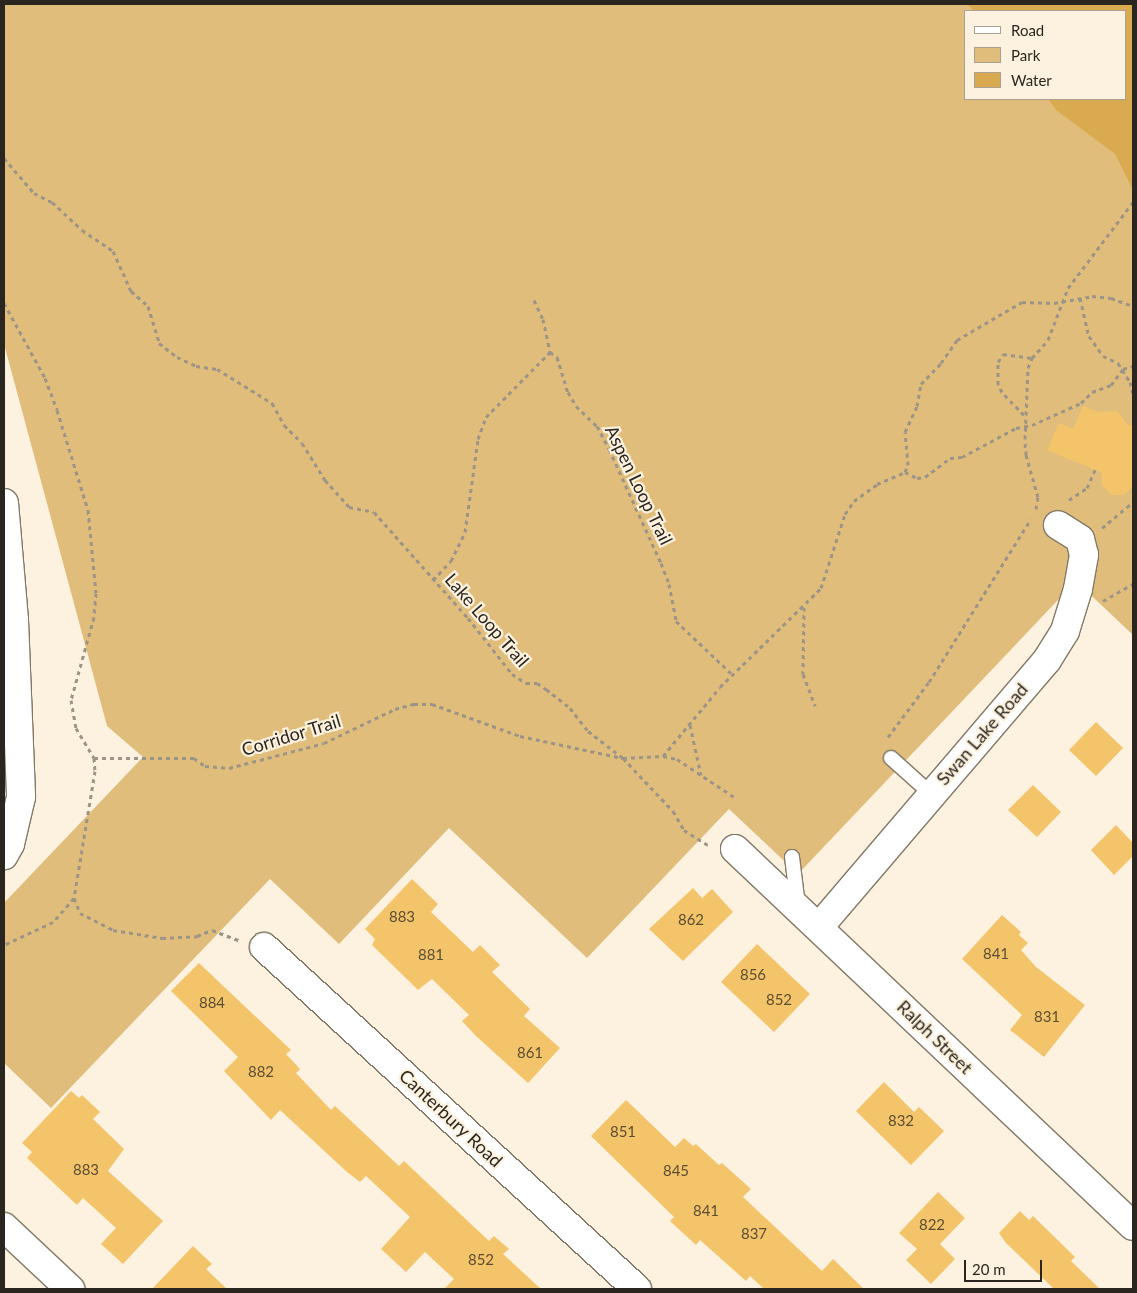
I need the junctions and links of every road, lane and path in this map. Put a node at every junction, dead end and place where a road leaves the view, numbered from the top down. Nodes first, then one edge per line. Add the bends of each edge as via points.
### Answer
1 (4, 158) edge
2 (1133, 202) edge
3 (1080, 298) junction
4 (534, 300) dead end
5 (1062, 301) junction
6 (4, 303) edge
7 (1133, 306) edge
8 (550, 352) junction
9 (1032, 358) junction
10 (1133, 366) edge
11 (1123, 369) junction
12 (1133, 394) edge
13 (1025, 416) junction
14 (1025, 426) junction
15 (1095, 470) dead end
16 (905, 472) junction
17 (1133, 502) edge
18 (4, 503) edge
19 (1036, 505) junction
20 (1062, 517) junction
21 (433, 580) junction
22 (804, 607) junction
23 (9, 621) edge
24 (733, 675) junction
25 (815, 706) dead end
26 (690, 724) junction
27 (884, 744) dead end
28 (662, 756) junction
29 (94, 758) junction
30 (623, 758) junction
31 (891, 758) dead end
32 (701, 775) junction
33 (930, 793) junction
34 (734, 798) dead end
35 (735, 849) joint
36 (4, 855) edge
37 (792, 858) dead end
38 (74, 898) junction
39 (798, 907) junction
40 (819, 927) junction
41 (4, 945) edge
42 (264, 947) joint
43 (1133, 1226) edge
44 (4, 1227) edge
45 (70, 1289) edge
46 (638, 1289) edge

1 - 21 path, Lake Loop Trail via 34,194 52,202 82,230 113,251 131,292 148,306 159,343 196,366 217,369 272,403 284,425 302,443 325,480 349,507 374,512
2 - 5 path
3 - 5 path
3 - 7 path via 1111,298
3 - 11 path via 1089,336 1103,356
4 - 8 path, Aspen Loop Trail via 543,318
5 - 9 path via 1048,340
5 - 16 path via 1022,302 957,340 942,363 921,384 917,406 905,432 908,465
6 - 29 path via 45,378 88,510 94,568 94,617 71,700 71,712 76,728
8 - 21 path via 486,417 478,439 465,532 451,561
8 - 24 path, Aspen Loop Trail via 557,357 576,406 597,426 609,449 661,563 669,584 676,622
9 - 13 path via 1025,385
9 - 13 path via 1004,354 998,362 998,384 1002,392
10 - 11 path
11 - 12 path
11 - 14 path via 1111,386 1092,392 1081,403
13 - 14 path
14 - 16 path via 962,457 950,458 925,477 918,478
14 - 19 path via 1026,454 1034,478
15 - 20 path via 1087,488
16 - 22 path via 877,484 854,501 845,514 827,577
17 - 20 path via 1101,528
18 - 23 street
19 - 20 path
19 - 27 path via 1024,532 1010,548 929,682
20 - 33 street, Swan Lake Road via 1084,555 1078,589 1064,631 1047,660
21 - 30 path, Lake Loop Trail via 512,674 526,683 536,683 546,689 570,708 588,731
22 - 24 path
22 - 25 path via 804,674
23 - 36 street via 21,797 10,844
24 - 26 path
26 - 28 path
26 - 32 path
28 - 30 path
28 - 32 path via 676,760
29 - 30 path, Corridor Trail via 194,758 204,766 229,768 324,743 395,709 414,704 449,708 481,724 506,728 520,736
29 - 38 path via 95,784
30 - 35 path, Lake Loop Trail via 673,811 684,830 717,850
31 - 33 lane
32 - 34 path
33 - 40 street, Swan Lake Road
35 - 39 street, Ralph Street
37 - 39 lane
38 - 41 path via 53,922
38 - 42 path via 80,913 113,930 162,938 197,936 212,930
39 - 40 street, Ralph Street
40 - 43 street, Ralph Street
42 - 46 street, Canterbury Road
44 - 45 street

